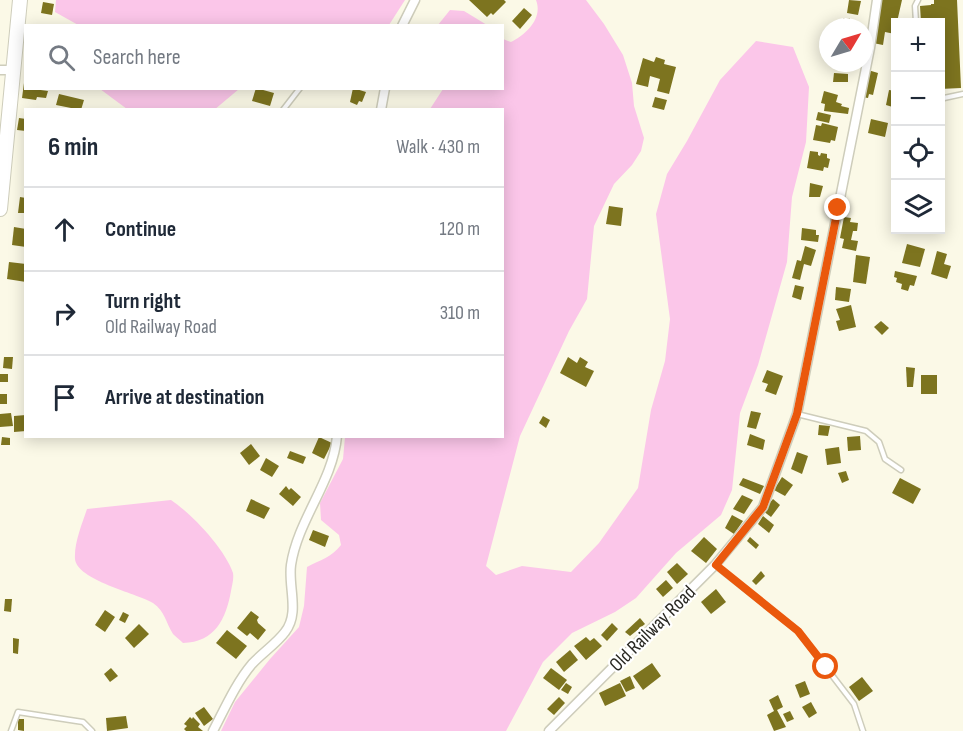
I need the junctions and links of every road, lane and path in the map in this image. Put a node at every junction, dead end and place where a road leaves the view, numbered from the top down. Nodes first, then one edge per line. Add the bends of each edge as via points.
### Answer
1 (20, 0) edge
2 (415, 0) edge
3 (877, 0) edge
4 (918, 0) edge
5 (916, 18) edge
6 (403, 24) edge
7 (7, 70) edge
8 (298, 90) edge
9 (385, 90) edge
10 (963, 94) edge
11 (945, 98) edge
12 (285, 108) edge
13 (381, 108) edge
14 (0, 209) edge
15 (797, 414) junction
16 (337, 438) edge
17 (901, 470) dead end
18 (716, 565) junction
19 (10, 731) edge
20 (92, 731) edge
21 (213, 731) edge
22 (549, 731) edge
23 (863, 731) edge

1 - 7 highway
2 - 6 street
3 - 15 street, Old Railway Road
4 - 5 lane
7 - 14 highway
8 - 12 lane
9 - 13 street
10 - 11 lane
15 - 17 lane via 866,431 879,442 885,459
15 - 18 street, Old Railway Road via 763,507
16 - 21 street via 291,565 293,610 286,631 241,679
18 - 22 street, Old Railway Road
18 - 23 lane via 798,631 854,704
19 - 20 lane via 18,712 83,722

